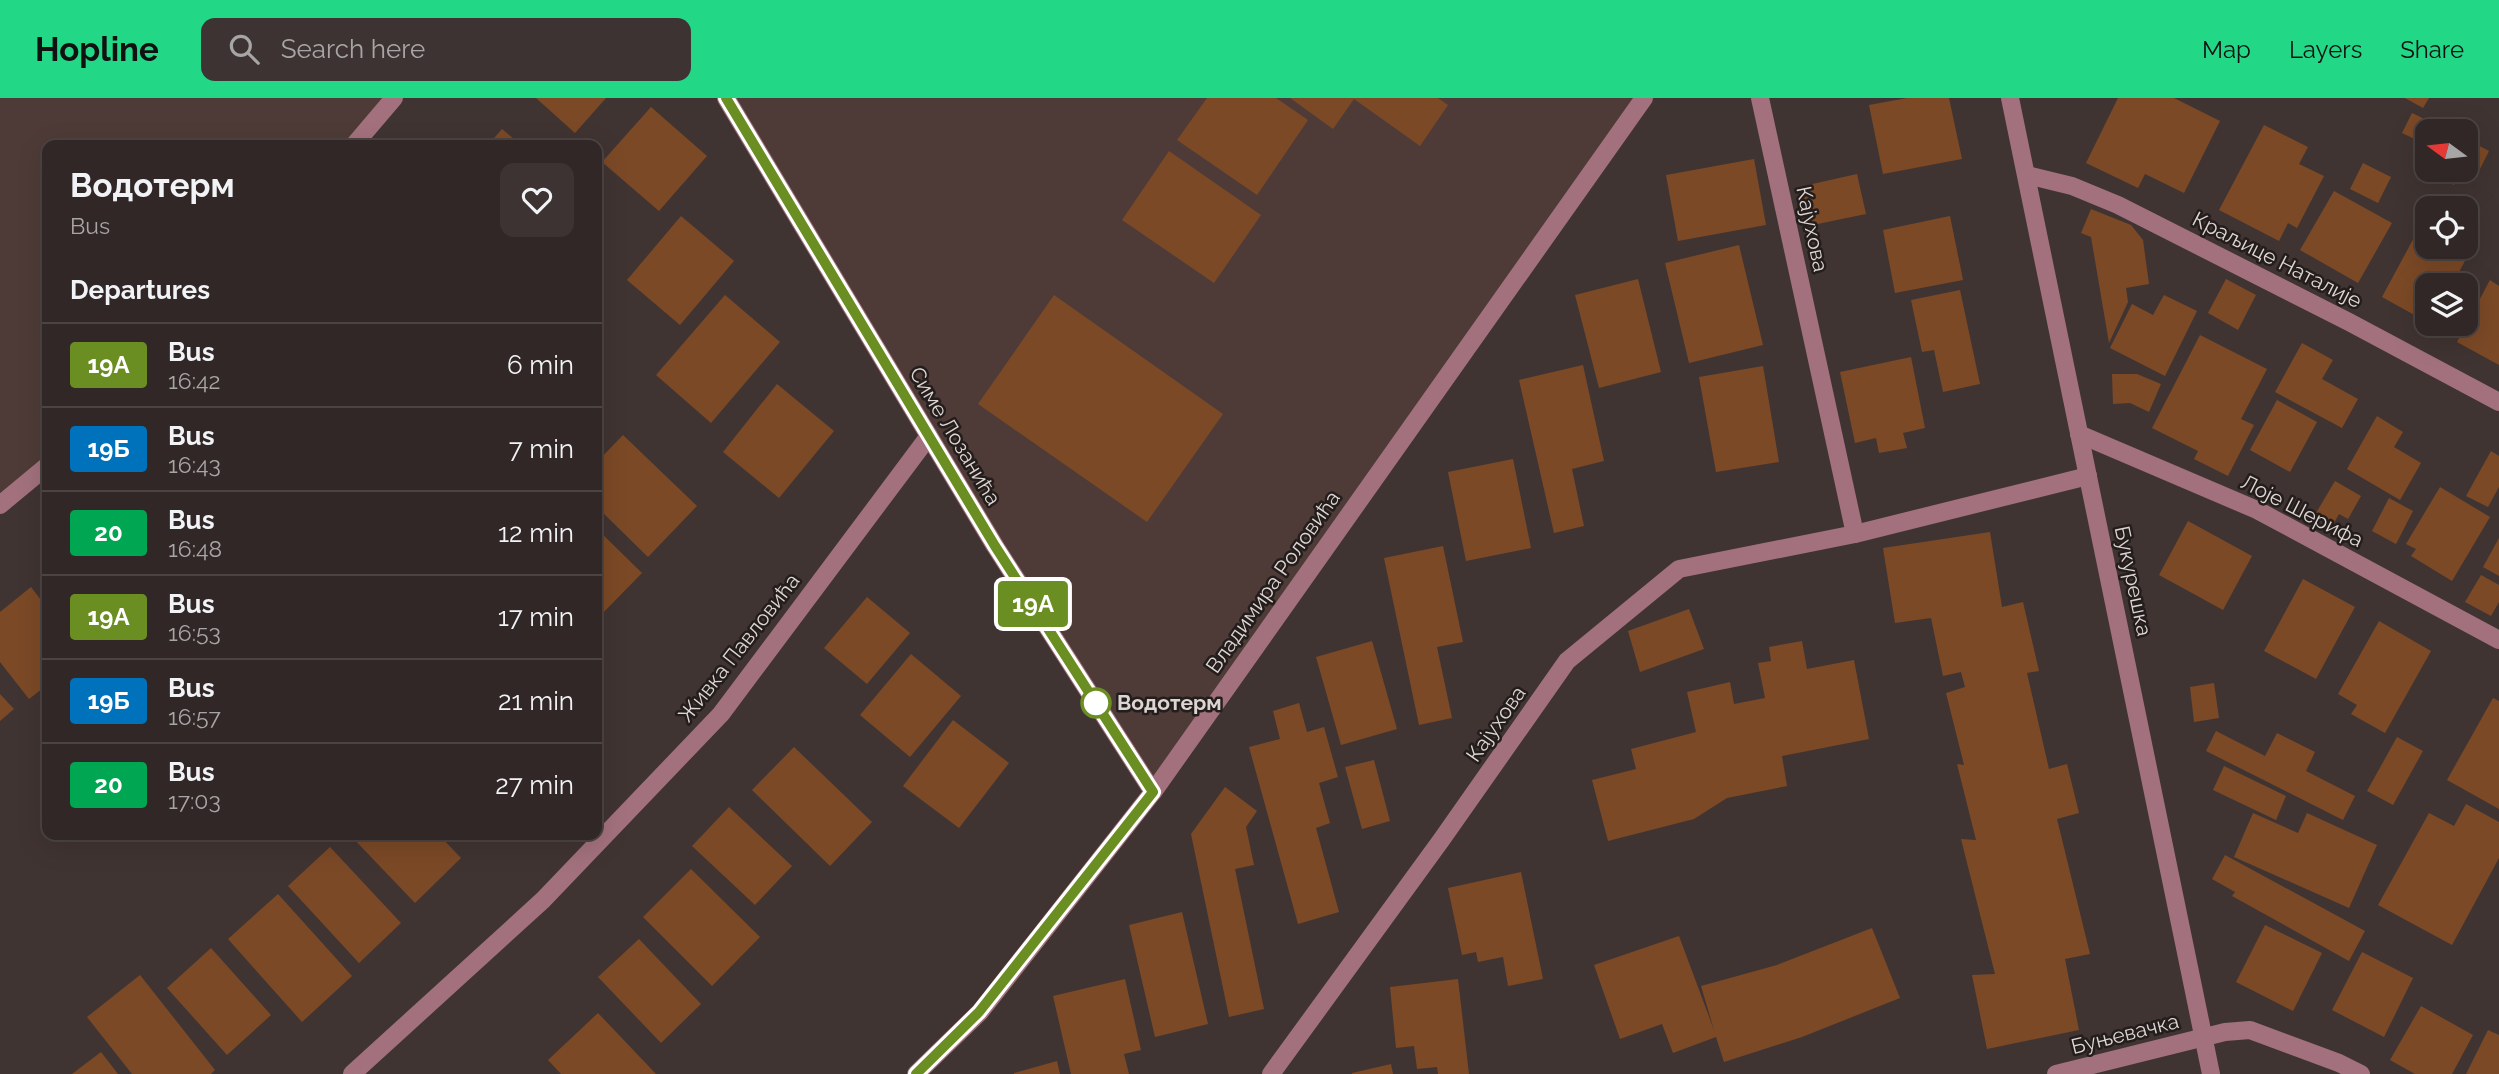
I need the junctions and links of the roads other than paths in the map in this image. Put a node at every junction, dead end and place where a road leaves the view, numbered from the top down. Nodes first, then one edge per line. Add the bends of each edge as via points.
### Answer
1 (394, 98) edge
2 (726, 98) edge
3 (1644, 98) edge
4 (1760, 98) edge
5 (2010, 98) edge
6 (358, 140) edge
7 (2027, 175) junction
8 (2499, 402) edge
9 (2079, 434) junction
10 (929, 436) junction
11 (42, 470) edge
12 (2088, 476) junction
13 (0, 505) edge
14 (1855, 534) junction
15 (2499, 640) edge
16 (1153, 792) junction
17 (602, 839) edge
18 (601, 840) edge
19 (2204, 1037) junction
20 (352, 1074) edge
21 (916, 1074) edge
22 (1271, 1074) edge
23 (2056, 1074) edge
24 (2211, 1074) edge
25 (2361, 1074) edge

1 - 6 street
2 - 10 street, Симе Лозанића
3 - 16 street, Владимира Роловића
4 - 14 street, Кајухова
5 - 7 street, Букурешка
7 - 8 street, Краљице Наталије via 2072,186 2118,205
7 - 9 street, Букурешка
9 - 12 street, Букурешка
9 - 15 street, Лоје Шерифа via 2257,510
10 - 16 street, Симе Лозанића
10 - 17 street, Живка Павловића via 722,714
11 - 13 street
12 - 14 street, Кајухова
12 - 19 street, Букурешка
14 - 22 street, Кајухова via 1679,569 1567,661
16 - 21 street, Владимира Роловића via 979,1012
18 - 20 street, Живка Павловића via 543,900
19 - 23 street, Буњевачка
19 - 24 street, Букурешка
19 - 25 street, Буњевачка via 2250,1030

